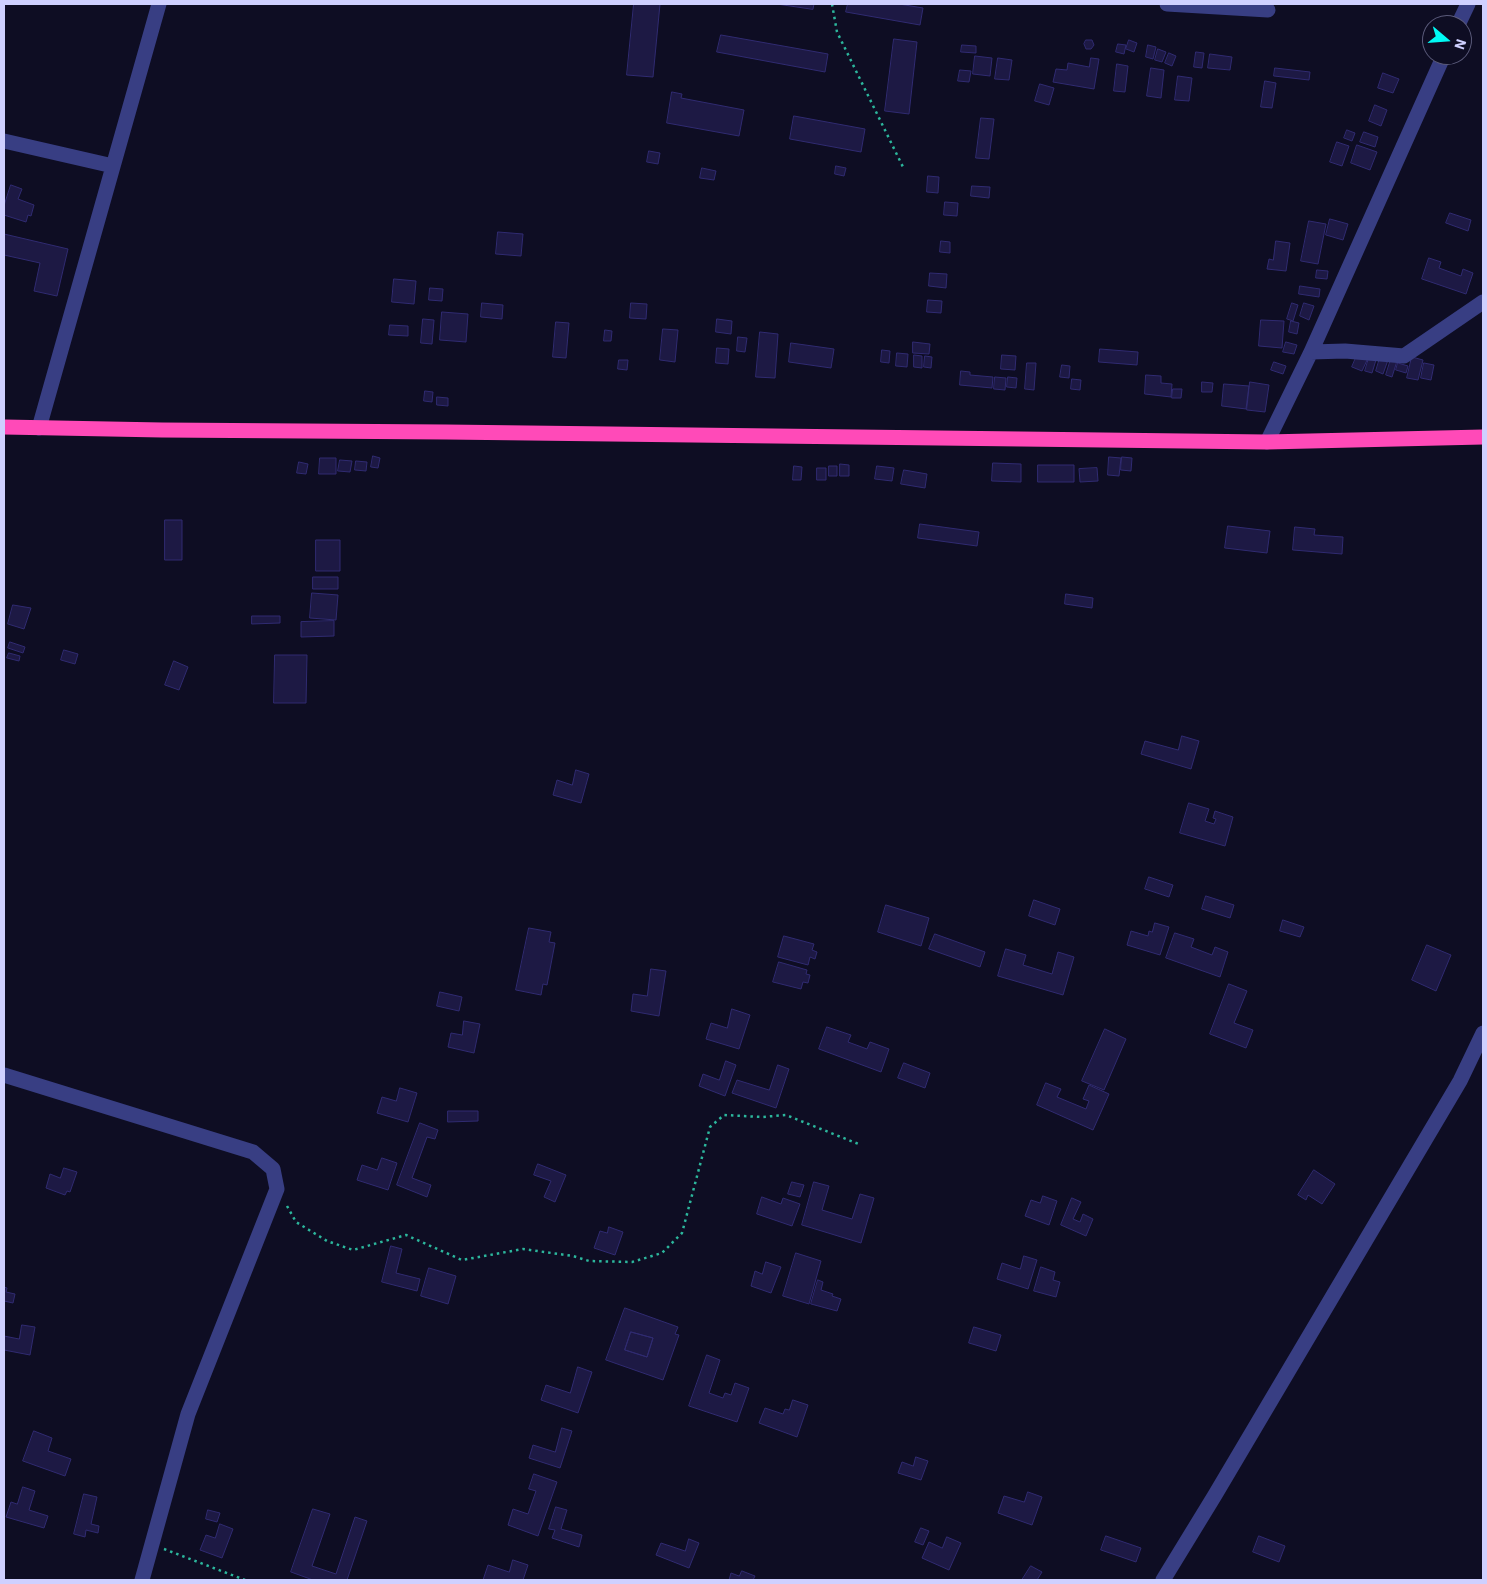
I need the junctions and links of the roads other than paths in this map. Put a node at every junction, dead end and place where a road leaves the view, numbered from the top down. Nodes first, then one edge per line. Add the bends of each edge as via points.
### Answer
1 (159, 4) edge
2 (1167, 4) edge
3 (1268, 10) dead end
4 (1440, 65) edge
5 (4, 141) edge
6 (113, 166) junction
7 (1483, 302) edge
8 (1311, 352) junction
9 (4, 427) edge
10 (39, 428) junction
11 (1483, 437) edge
12 (1267, 442) junction
13 (1483, 1033) edge
14 (4, 1074) edge
15 (142, 1580) edge
16 (1163, 1580) edge

1 - 6 street
2 - 3 street
4 - 8 street
5 - 6 street
6 - 10 street
7 - 8 street via 1404,356
8 - 12 street
9 - 10 highway
10 - 12 highway
11 - 12 highway
13 - 16 street via 1460,1081
14 - 15 street via 253,1152 273,1169 277,1189 188,1414

